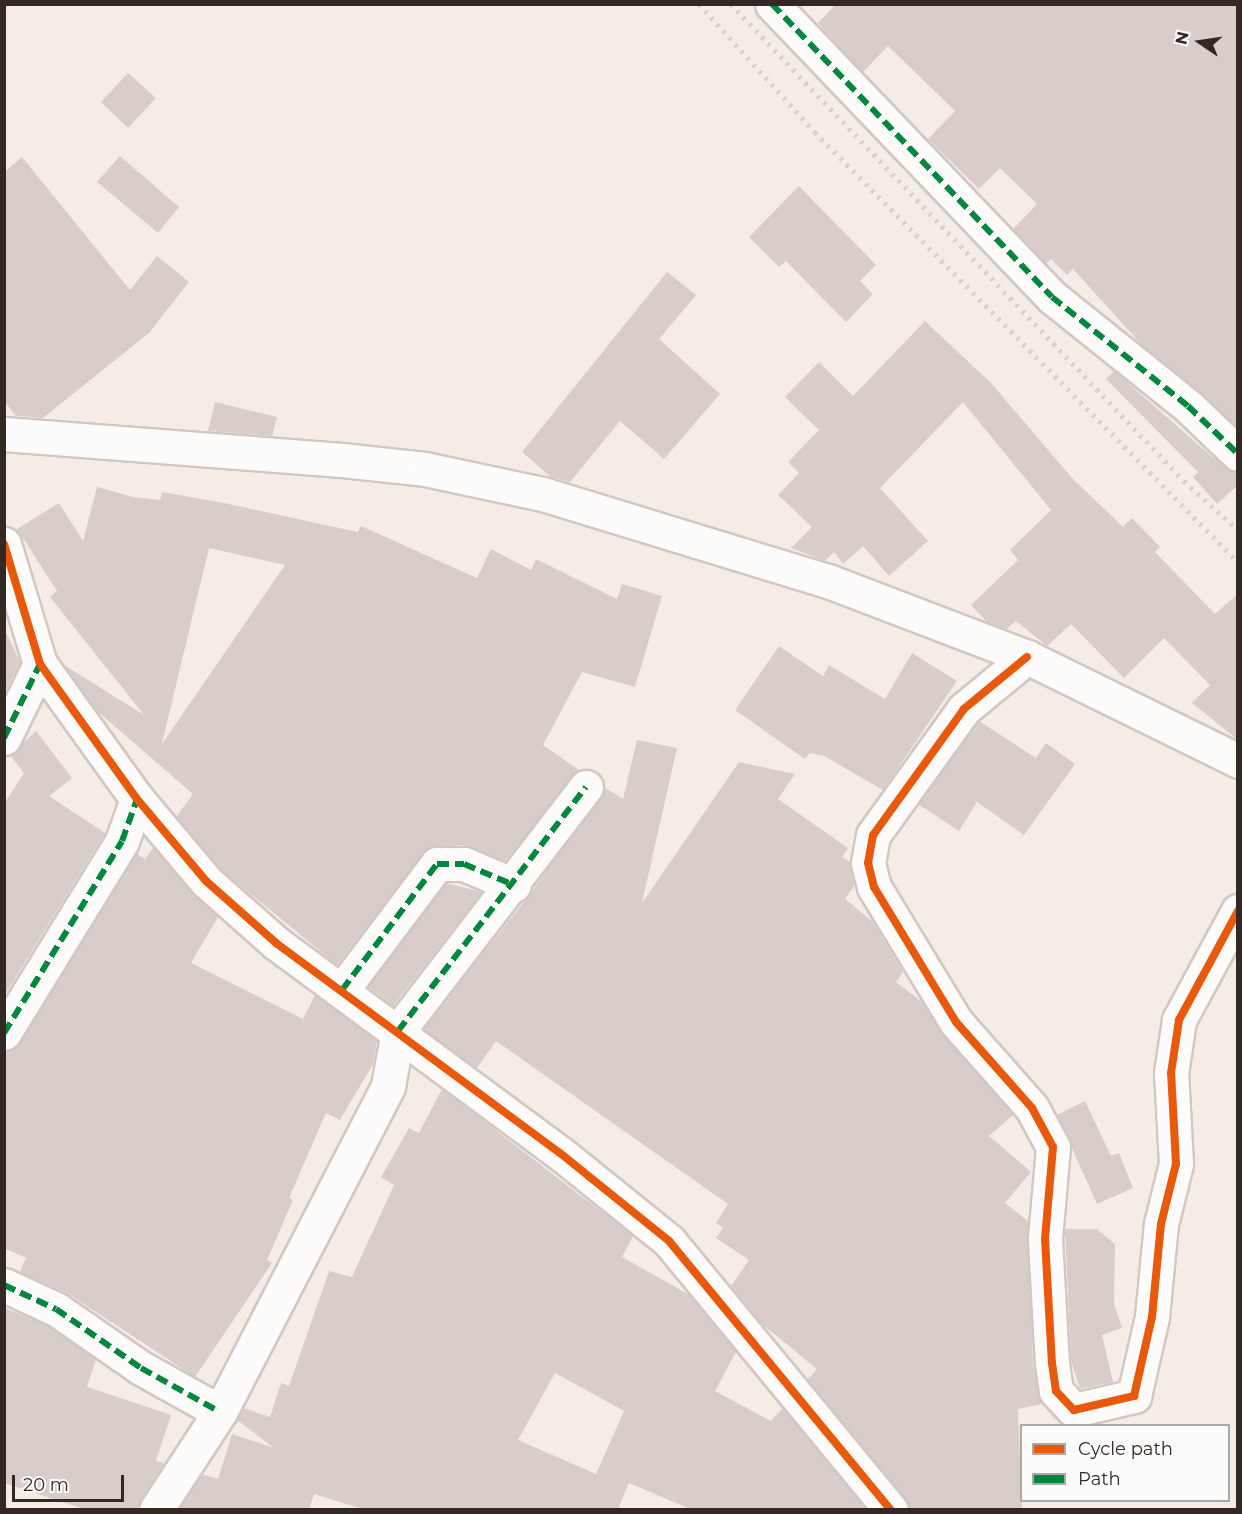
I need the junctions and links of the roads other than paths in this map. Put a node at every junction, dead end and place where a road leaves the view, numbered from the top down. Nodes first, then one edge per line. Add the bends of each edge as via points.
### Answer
1 (772, 4) edge
2 (4, 434) edge
3 (1238, 454) edge
4 (4, 544) edge
5 (1027, 657) junction
6 (40, 664) junction
7 (4, 738) edge
8 (1238, 761) edge
9 (586, 787) dead end
10 (136, 799) junction
11 (514, 885) junction
12 (1238, 911) edge
13 (342, 990) junction
14 (398, 1031) junction
15 (4, 1033) edge
16 (4, 1285) edge
17 (220, 1412) junction
18 (156, 1509) edge
19 (891, 1509) edge

1 - 3 street via 1052,297 1188,406
2 - 5 street via 342,460 425,470 543,494 828,581
4 - 6 street
5 - 8 street
5 - 12 street via 964,709 873,836 868,863 874,887 956,1022 1046,1128 1053,1147 1045,1239 1052,1363 1056,1391 1074,1410 1134,1396 1176,1164 1171,1073 1179,1020
6 - 7 street
6 - 10 street
9 - 11 street
10 - 13 street via 241,914
10 - 15 street via 122,841
11 - 13 street via 464,864 437,864
11 - 14 street
13 - 14 street
14 - 17 street via 388,1086
14 - 19 street via 669,1241
16 - 17 street via 56,1309 141,1368
17 - 18 street

